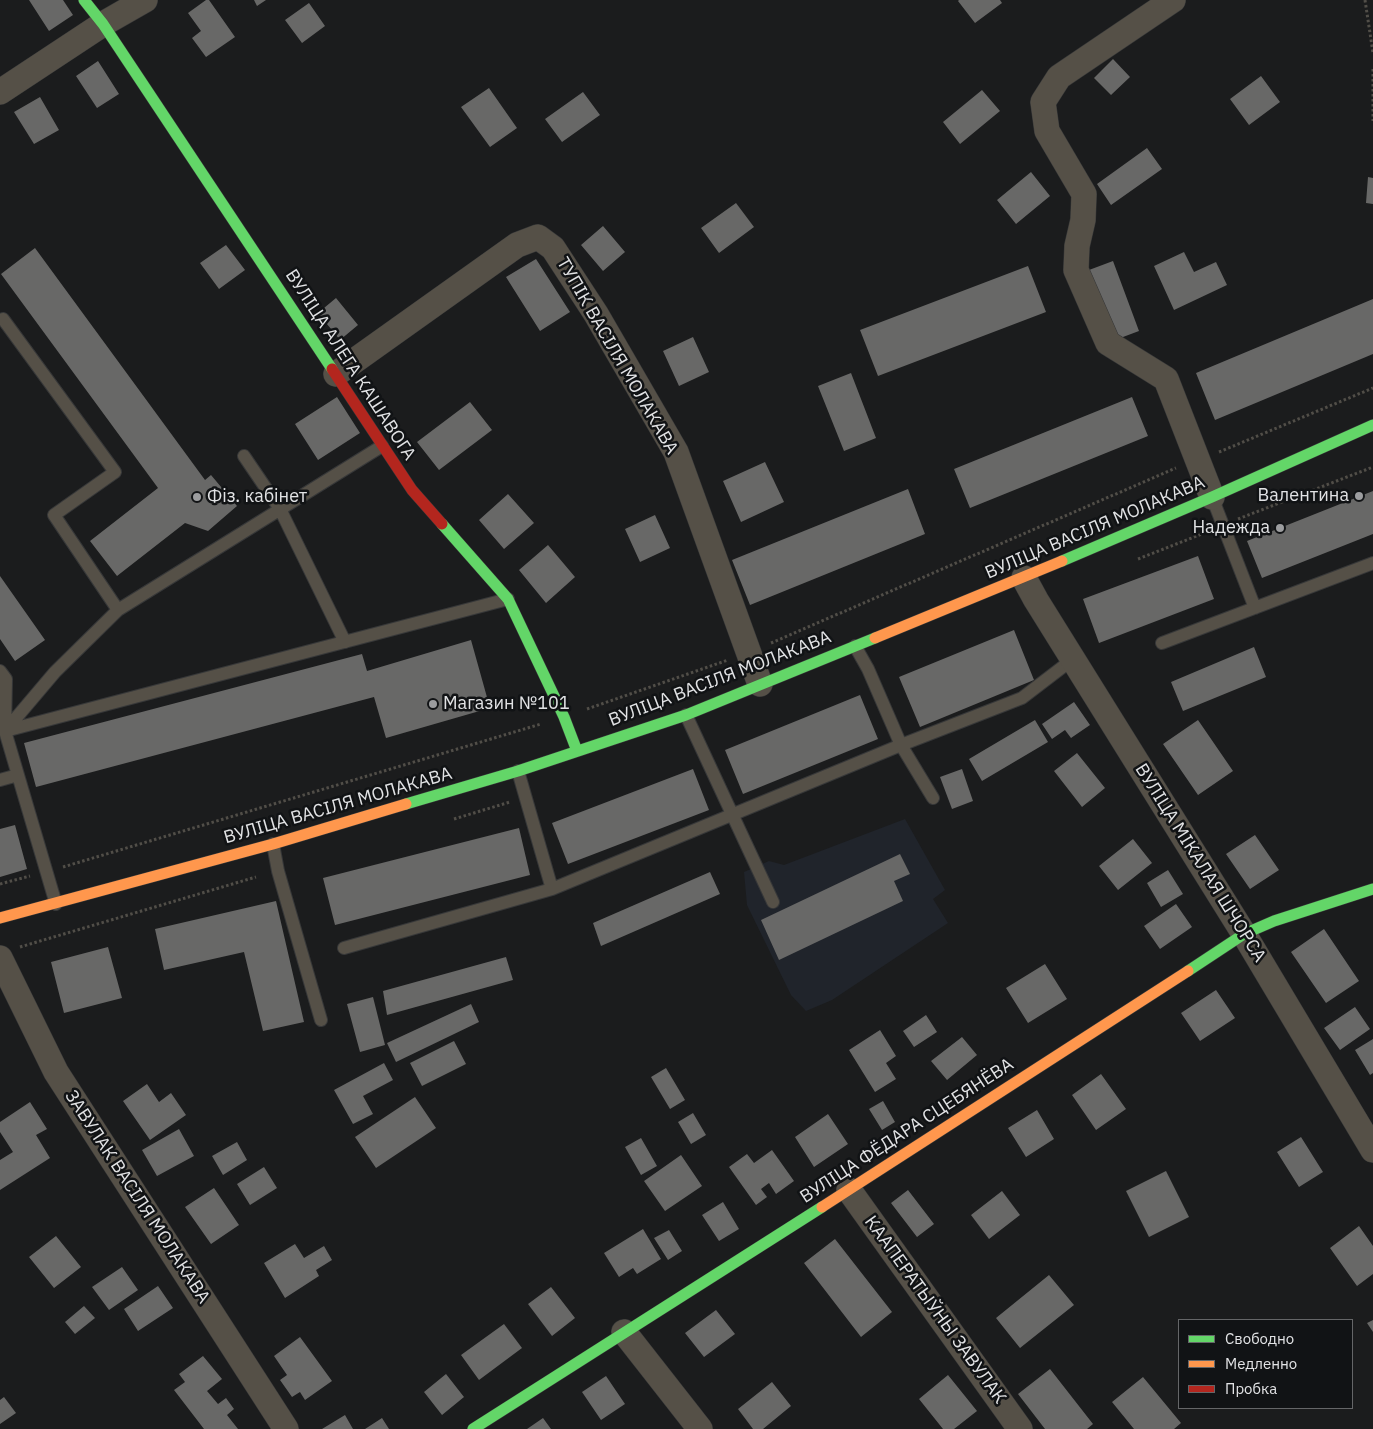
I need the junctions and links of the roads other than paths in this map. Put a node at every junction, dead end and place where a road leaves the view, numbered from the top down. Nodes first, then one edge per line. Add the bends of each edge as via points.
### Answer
1 (84, 0) edge
2 (145, 0) edge
3 (1173, 0) edge
4 (103, 24) junction
5 (0, 92) edge
6 (3, 319) dead end
7 (336, 374) junction
8 (1373, 425) edge
9 (382, 446) junction
10 (244, 456) dead end
11 (1212, 497) junction
12 (280, 509) junction
13 (1373, 564) edge
14 (1024, 578) junction
15 (508, 599) junction
16 (1255, 608) junction
17 (118, 610) junction
18 (344, 642) junction
19 (1162, 643) dead end
20 (855, 646) junction
21 (1073, 659) junction
22 (0, 671) edge
23 (760, 684) junction
24 (3, 693) edge
25 (686, 715) junction
26 (5, 731) junction
27 (901, 745) junction
28 (577, 751) junction
29 (518, 772) junction
30 (18, 775) junction
31 (0, 780) edge
32 (933, 798) dead end
33 (733, 815) junction
34 (273, 844) junction
35 (552, 889) junction
36 (1373, 889) edge
37 (772, 902) dead end
38 (56, 904) junction
39 (0, 918) edge
40 (1244, 934) junction
41 (344, 948) dead end
42 (0, 958) edge
43 (321, 1020) dead end
44 (1373, 1150) edge
45 (849, 1190) junction
46 (624, 1332) junction
47 (286, 1429) edge
48 (473, 1429) edge
49 (700, 1429) edge
50 (1020, 1429) edge

1 - 4 street, ВУЛІЦА АЛЕГА КАШАВОГА
2 - 4 street
3 - 11 street via 1059,77 1043,102 1047,131 1084,194 1077,246 1076,270 1080,280 1108,343 1166,379
4 - 5 street
4 - 7 street, ВУЛІЦА АЛЕГА КАШАВОГА
6 - 17 lane via 17,347 115,472 54,514
7 - 9 street, ВУЛІЦА АЛЕГА КАШАВОГА
7 - 23 street, ТУПІК ВАСІЛЯ МОЛАКАВА via 517,245 538,237 553,248 596,314 676,452
8 - 11 street, ВУЛІЦА ВАСІЛЯ МОЛАКАВА
9 - 12 lane
9 - 15 street, ВУЛІЦА АЛЕГА КАШАВОГА via 412,490
10 - 12 lane
11 - 14 street, ВУЛІЦА ВАСІЛЯ МОЛАКАВА
11 - 16 lane
12 - 17 lane
12 - 18 lane
13 - 16 lane
14 - 20 street, ВУЛІЦА ВАСІЛЯ МОЛАКАВА
14 - 21 street, ВУЛІЦА МІКАЛАЯ ШЧОРСА
15 - 18 lane
15 - 28 street, ВУЛІЦА АЛЕГА КАШАВОГА
16 - 19 lane
17 - 26 lane via 55,672
18 - 26 lane
20 - 23 street, ВУЛІЦА ВАСІЛЯ МОЛАКАВА
20 - 27 lane via 868,668
21 - 27 lane via 1022,698
21 - 40 street, ВУЛІЦА МІКАЛАЯ ШЧОРСА
22 - 24 lane via 6,679
23 - 25 street, ВУЛІЦА ВАСІЛЯ МОЛАКАВА
24 - 26 lane
25 - 28 street, ВУЛІЦА ВАСІЛЯ МОЛАКАВА
25 - 33 lane
26 - 30 lane
27 - 32 lane
27 - 33 lane
28 - 29 street, ВУЛІЦА ВАСІЛЯ МОЛАКАВА
29 - 34 street, ВУЛІЦА ВАСІЛЯ МОЛАКАВА
29 - 35 lane
30 - 31 lane
30 - 38 lane
33 - 35 lane
33 - 37 lane
34 - 38 street, ВУЛІЦА ВАСІЛЯ МОЛАКАВА
34 - 43 lane
35 - 41 lane
36 - 40 street, ВУЛІЦА ФЁДАРА СЦЕБЯНЁВА
38 - 39 street, ВУЛІЦА ВАСІЛЯ МОЛАКАВА
40 - 44 street, ВУЛІЦА МІКАЛАЯ ШЧОРСА
40 - 45 street, ВУЛІЦА ФЁДАРА СЦЕБЯНЁВА
42 - 47 street, ЗАВУЛАК ВАСІЛЯ МОЛАКАВА via 56,1072
45 - 46 street, ВУЛІЦА ФЁДАРА СЦЕБЯНЁВА
45 - 50 street, КААПЕРАТЫЎНЫ ЗАВУЛАК
46 - 48 street, ВУЛІЦА ФЁДАРА СЦЕБЯНЁВА
46 - 49 street

